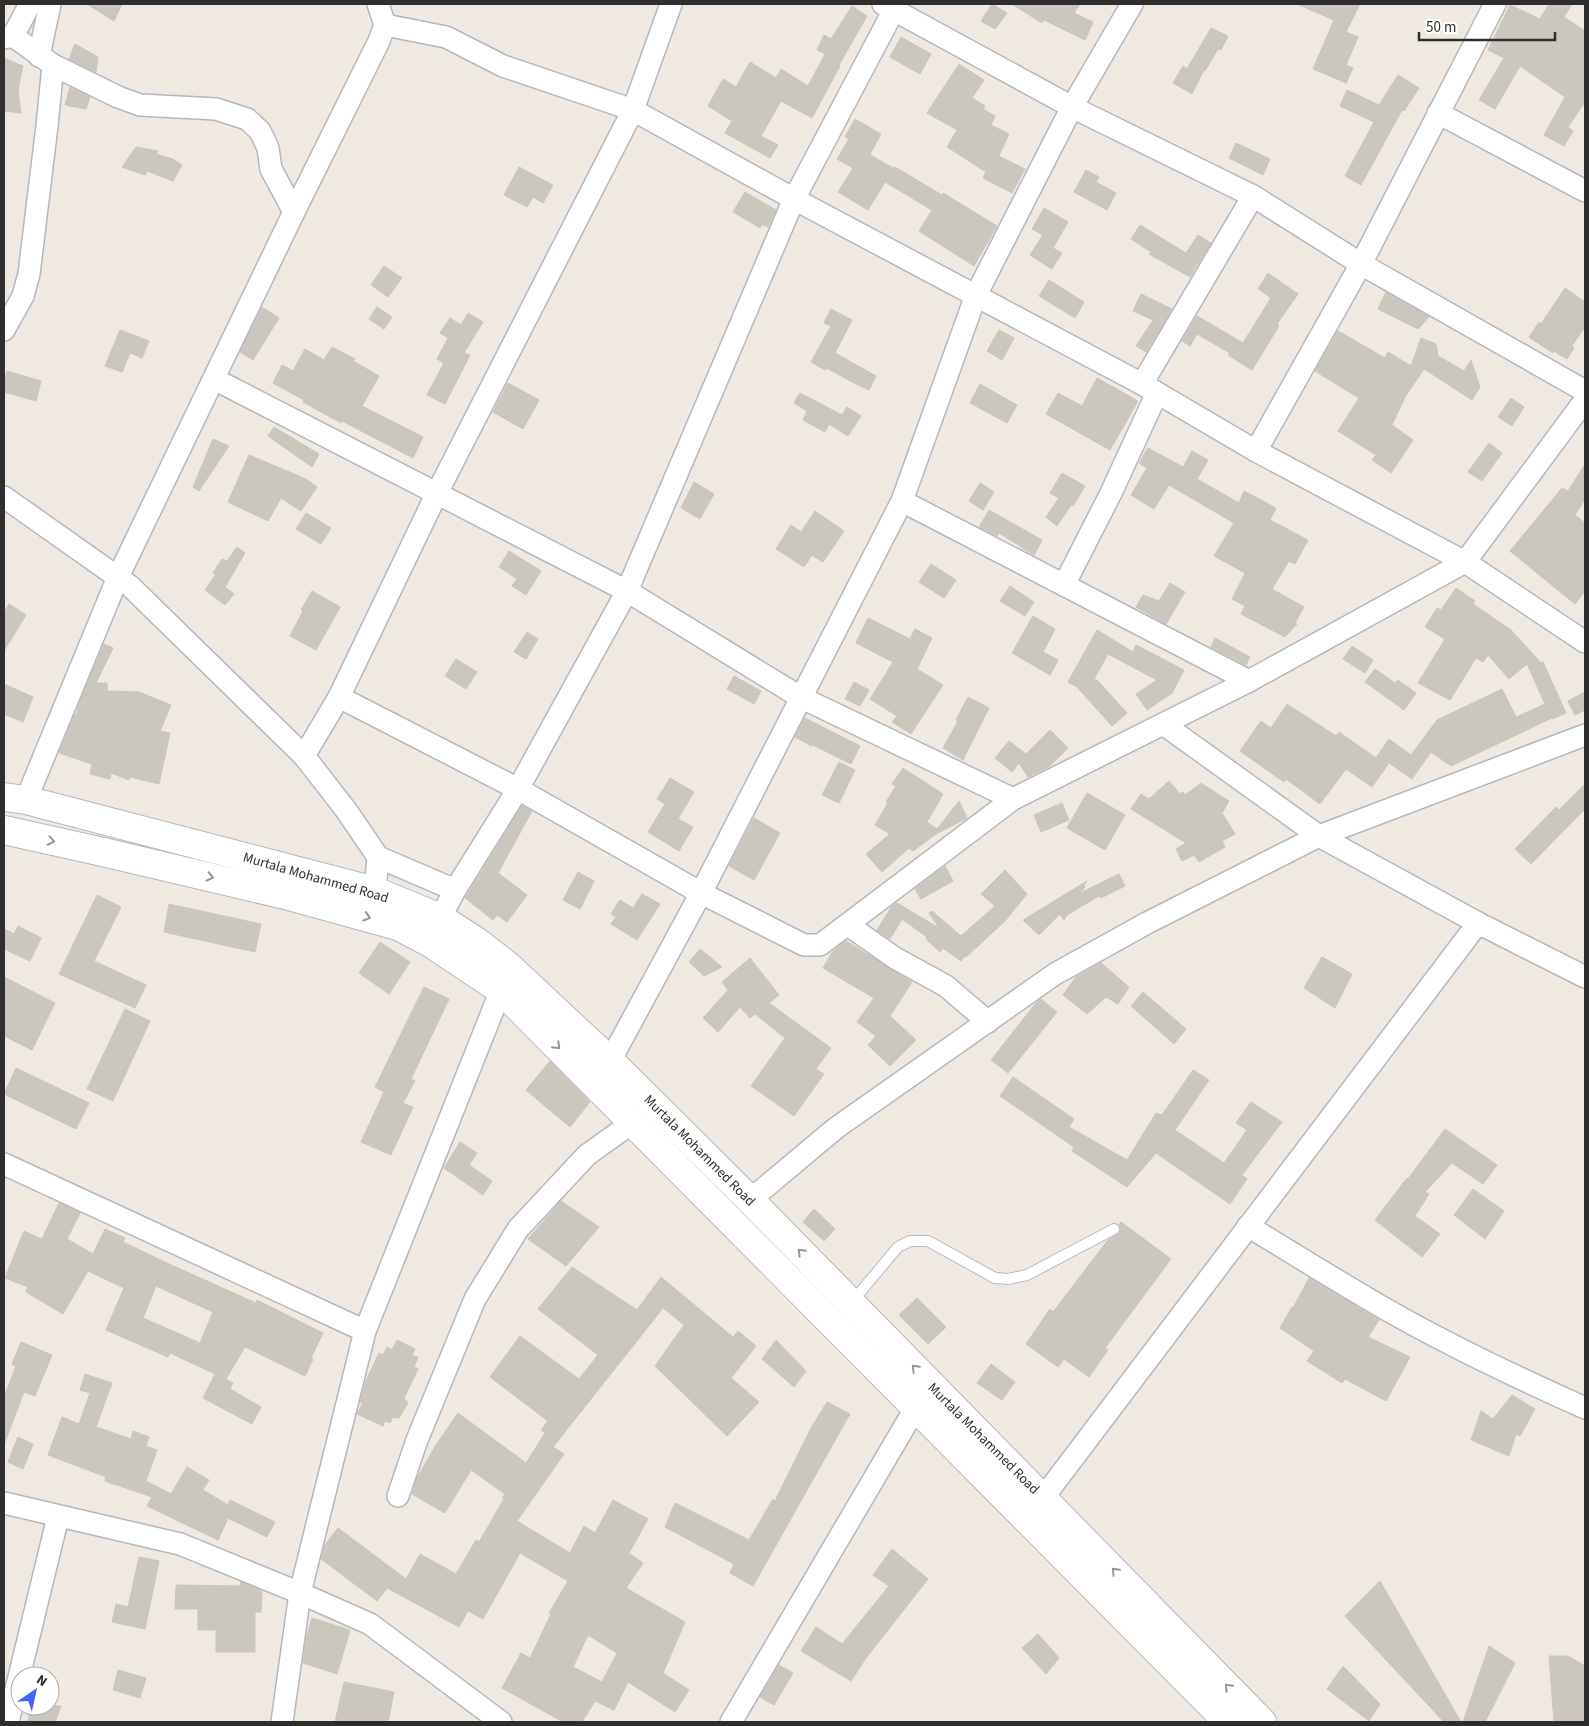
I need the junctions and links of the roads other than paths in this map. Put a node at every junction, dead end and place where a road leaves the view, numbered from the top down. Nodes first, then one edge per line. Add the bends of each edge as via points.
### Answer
1 (30, 4) edge
2 (50, 4) edge
3 (378, 4) edge
4 (671, 4) edge
5 (1132, 4) edge
6 (1495, 4) edge
7 (891, 6) edge
8 (385, 25) junction
9 (8, 37) edge
10 (46, 60) junction
11 (1072, 108) junction
12 (633, 110) junction
13 (1438, 113) junction
14 (1585, 191) edge
15 (1253, 196) junction
16 (794, 199) junction
17 (294, 212) junction
18 (1361, 264) junction
19 (976, 295) junction
20 (4, 330) edge
21 (214, 379) junction
22 (1149, 388) junction
23 (1585, 391) edge
24 (1585, 400) edge
25 (1256, 450) junction
26 (438, 493) junction
27 (4, 497) edge
28 (902, 501) junction
29 (1465, 562) junction
30 (118, 577) junction
31 (1064, 585) junction
32 (627, 591) junction
33 (1585, 642) edge
34 (1249, 681) junction
35 (339, 697) junction
36 (800, 698) junction
37 (1163, 724) junction
38 (1585, 735) edge
39 (304, 756) junction
40 (518, 789) junction
41 (15, 799) edge
42 (1013, 799) junction
43 (4, 830) edge
44 (1320, 836) junction
45 (378, 857) junction
46 (455, 890) junction
47 (375, 891) junction
48 (702, 893) junction
49 (440, 918) junction
50 (1478, 923) junction
51 (848, 925) junction
52 (1585, 977) edge
53 (501, 990) junction
54 (545, 1016) junction
55 (988, 1022) junction
56 (610, 1061) junction
57 (633, 1122) junction
58 (4, 1164) edge
59 (750, 1200) junction
60 (1248, 1226) junction
61 (1114, 1229) dead end
62 (852, 1303) junction
63 (365, 1331) junction
64 (916, 1407) junction
65 (1585, 1408) edge
66 (398, 1496) dead end
67 (1043, 1498) junction
68 (4, 1503) edge
69 (58, 1517) junction
70 (300, 1593) junction
71 (8, 1722) edge
72 (282, 1722) edge
73 (501, 1722) edge
74 (731, 1722) edge
75 (1228, 1722) edge
76 (1262, 1722) edge

1 - 9 street
2 - 10 street
3 - 8 street
4 - 12 street
5 - 11 street
6 - 13 street
7 - 11 street
7 - 16 street
8 - 12 street via 446,37 503,66
8 - 17 street
9 - 10 street
10 - 17 street via 140,105 216,110 247,119 260,131 268,148 271,169
10 - 20 street via 48,126 29,274 23,296
11 - 15 street
11 - 19 street
12 - 16 street
12 - 26 street
13 - 14 street
13 - 18 street
15 - 18 street
15 - 22 street
16 - 19 street
16 - 32 street
17 - 21 street
18 - 23 street
18 - 25 street
19 - 22 street
19 - 28 street
21 - 26 street
21 - 30 street
22 - 25 street
22 - 31 street via 1111,493
24 - 29 street
25 - 29 street
26 - 32 street
26 - 35 street
27 - 30 street
28 - 31 street
28 - 36 street
29 - 33 street
29 - 34 street
30 - 39 street
30 - 41 street
31 - 34 street
32 - 36 street
32 - 40 street
34 - 37 street
35 - 39 street
35 - 40 street
36 - 42 street
36 - 48 street
37 - 42 street
37 - 44 street
38 - 44 street
39 - 45 street
40 - 46 street
40 - 48 street
41 - 47 main road, Murtala Mohammed Road
42 - 51 street
43 -> 53 main road, Murtala Mohammed Road via 288,896 398,926 432,944
44 - 50 street
44 - 55 street via 1147,923 1062,970
45 - 46 street
45 - 47 street
46 - 49 street
47 - 49 main road, Murtala Mohammed Road
48 - 51 street via 804,945 820,946
48 - 56 street
49 - 54 main road, Murtala Mohammed Road via 507,965
50 - 52 street
50 - 60 street
51 - 55 street via 895,958 946,986
53 - 54 main road, Murtala Mohammed Road
53 - 63 street
54 - 56 main road, Murtala Mohammed Road
54 -> 57 main road, Murtala Mohammed Road
55 - 59 street via 836,1128
56 - 59 main road, Murtala Mohammed Road
57 - 64 main road, Murtala Mohammed Road
57 - 66 street via 587,1155 518,1229 475,1299 417,1440
58 - 63 street
62 -> 59 main road, Murtala Mohammed Road
60 - 65 street via 1421,1328
60 - 67 street
61 - 62 lane via 1027,1275 1008,1279 995,1278 928,1241 910,1241 898,1247
67 -> 62 main road, Murtala Mohammed Road
63 - 70 street
64 - 74 street
64 - 75 main road, Murtala Mohammed Road
76 -> 67 main road, Murtala Mohammed Road
68 - 69 street
69 - 70 street via 180,1544
69 - 71 street
70 - 72 street
70 - 73 street via 370,1624

